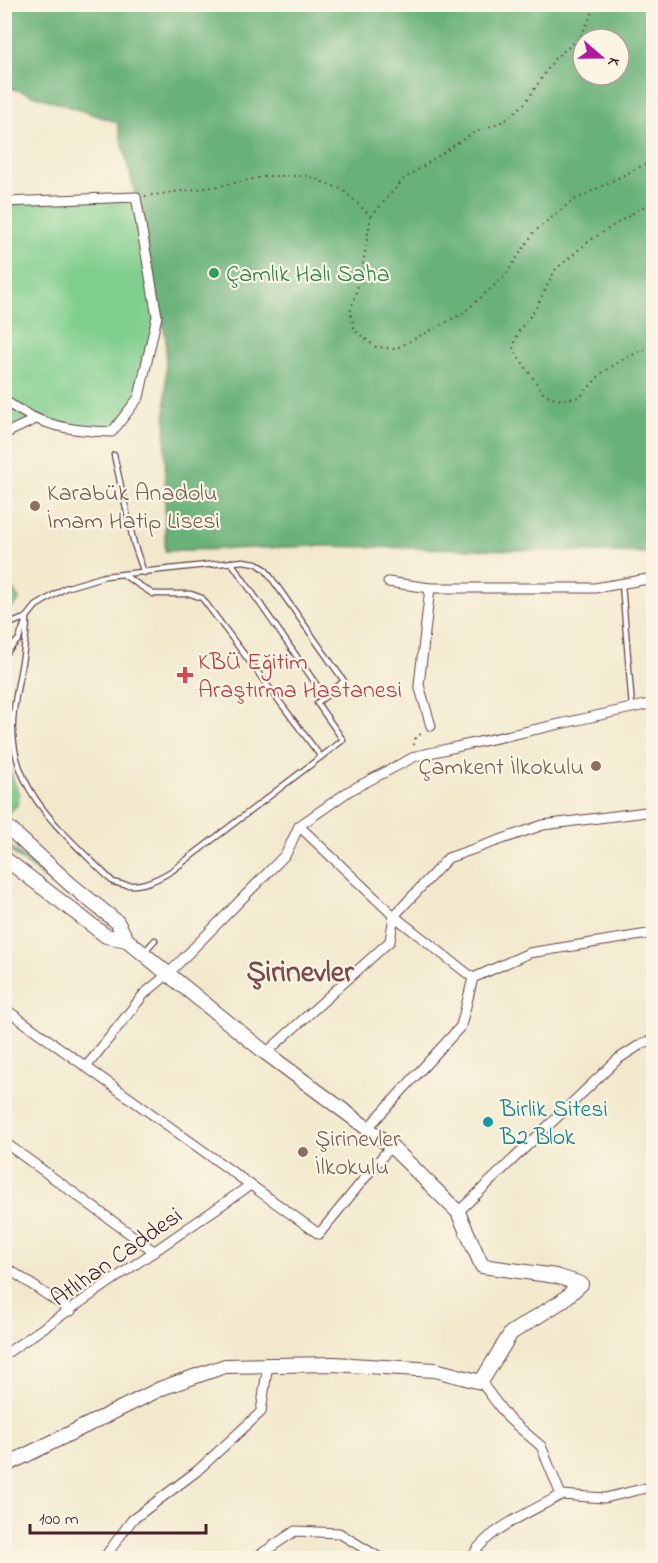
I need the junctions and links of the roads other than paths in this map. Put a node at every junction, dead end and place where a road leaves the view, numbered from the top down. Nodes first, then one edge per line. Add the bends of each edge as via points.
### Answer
1 (4, 202) edge
2 (4, 400) edge
3 (36, 419) junction
4 (4, 434) edge
5 (114, 455) dead end
6 (231, 562) junction
7 (144, 573) junction
8 (125, 576) junction
9 (654, 578) edge
10 (388, 582) dead end
11 (622, 584) junction
12 (430, 588) junction
13 (27, 617) junction
14 (4, 626) edge
15 (4, 655) edge
16 (325, 697) junction
17 (654, 703) edge
18 (632, 708) junction
19 (431, 726) road end
20 (321, 757) junction
21 (654, 811) edge
22 (4, 824) edge
23 (299, 826) junction
24 (4, 858) edge
25 (394, 916) junction
26 (654, 933) edge
27 (127, 940) junction
28 (155, 940) dead end
29 (143, 953) junction
30 (168, 974) junction
31 (472, 978) junction
32 (4, 1008) edge
33 (654, 1040) edge
34 (266, 1053) junction
35 (86, 1067) junction
36 (367, 1129) junction
37 (4, 1142) edge
38 (391, 1146) junction
39 (249, 1186) junction
40 (458, 1212) junction
41 (155, 1252) junction
42 (4, 1266) edge
43 (71, 1311) junction
44 (4, 1355) edge
45 (268, 1364) junction
46 (481, 1382) junction
47 (4, 1466) edge
48 (654, 1486) edge
49 (561, 1495) junction
50 (104, 1558) edge
51 (255, 1558) edge
52 (380, 1558) edge
53 (472, 1558) edge

1 - 3 street via 136,197 157,316 139,397 112,432 70,431
2 - 3 street
3 - 4 street
5 - 7 lane
6 - 7 lane
6 - 16 lane
6 - 16 lane via 256,563 265,569 344,681
7 - 8 lane
8 - 13 lane via 105,576 65,588 50,595
8 - 20 lane via 153,594 191,594 202,598
9 - 11 street
10 - 12 street
11 - 12 street via 595,588
11 - 18 lane
12 - 19 street via 419,685
13 - 14 lane
13 - 15 lane via 19,639
13 - 20 lane via 13,723 18,768 40,808 113,882 141,885 165,875
16 - 20 lane via 317,703 344,740
17 - 18 street
18 - 23 street via 416,756 350,791
21 - 25 street via 543,825 448,858
22 - 27 street via 117,922
23 - 25 street
23 - 30 street via 286,854
24 - 27 street via 106,936
25 - 31 street
25 - 34 street via 390,941
26 - 31 street via 529,953
27 - 29 street
28 - 29 lane
29 - 30 street
30 - 34 street
30 - 35 street via 144,994
31 - 36 street via 461,1026
32 - 35 street
33 - 40 street via 618,1059
34 - 36 street
35 - 39 street
36 - 38 street
37 - 41 street
38 - 39 street via 319,1234
38 - 40 street
39 - 41 street, Atlıhan Caddesi
40 - 46 street via 482,1266 556,1276 581,1284 562,1301 511,1333
41 - 43 street, Atlıhan Caddesi
42 - 43 street
43 - 44 street, Atlıhan Caddesi
45 - 46 street via 435,1370
45 - 47 street via 225,1366 162,1388
45 - 50 street via 261,1412 197,1471 132,1520
46 - 49 street via 508,1418 541,1446
48 - 49 street via 605,1498
49 - 53 street via 476,1547
51 - 52 street via 295,1531 339,1533

